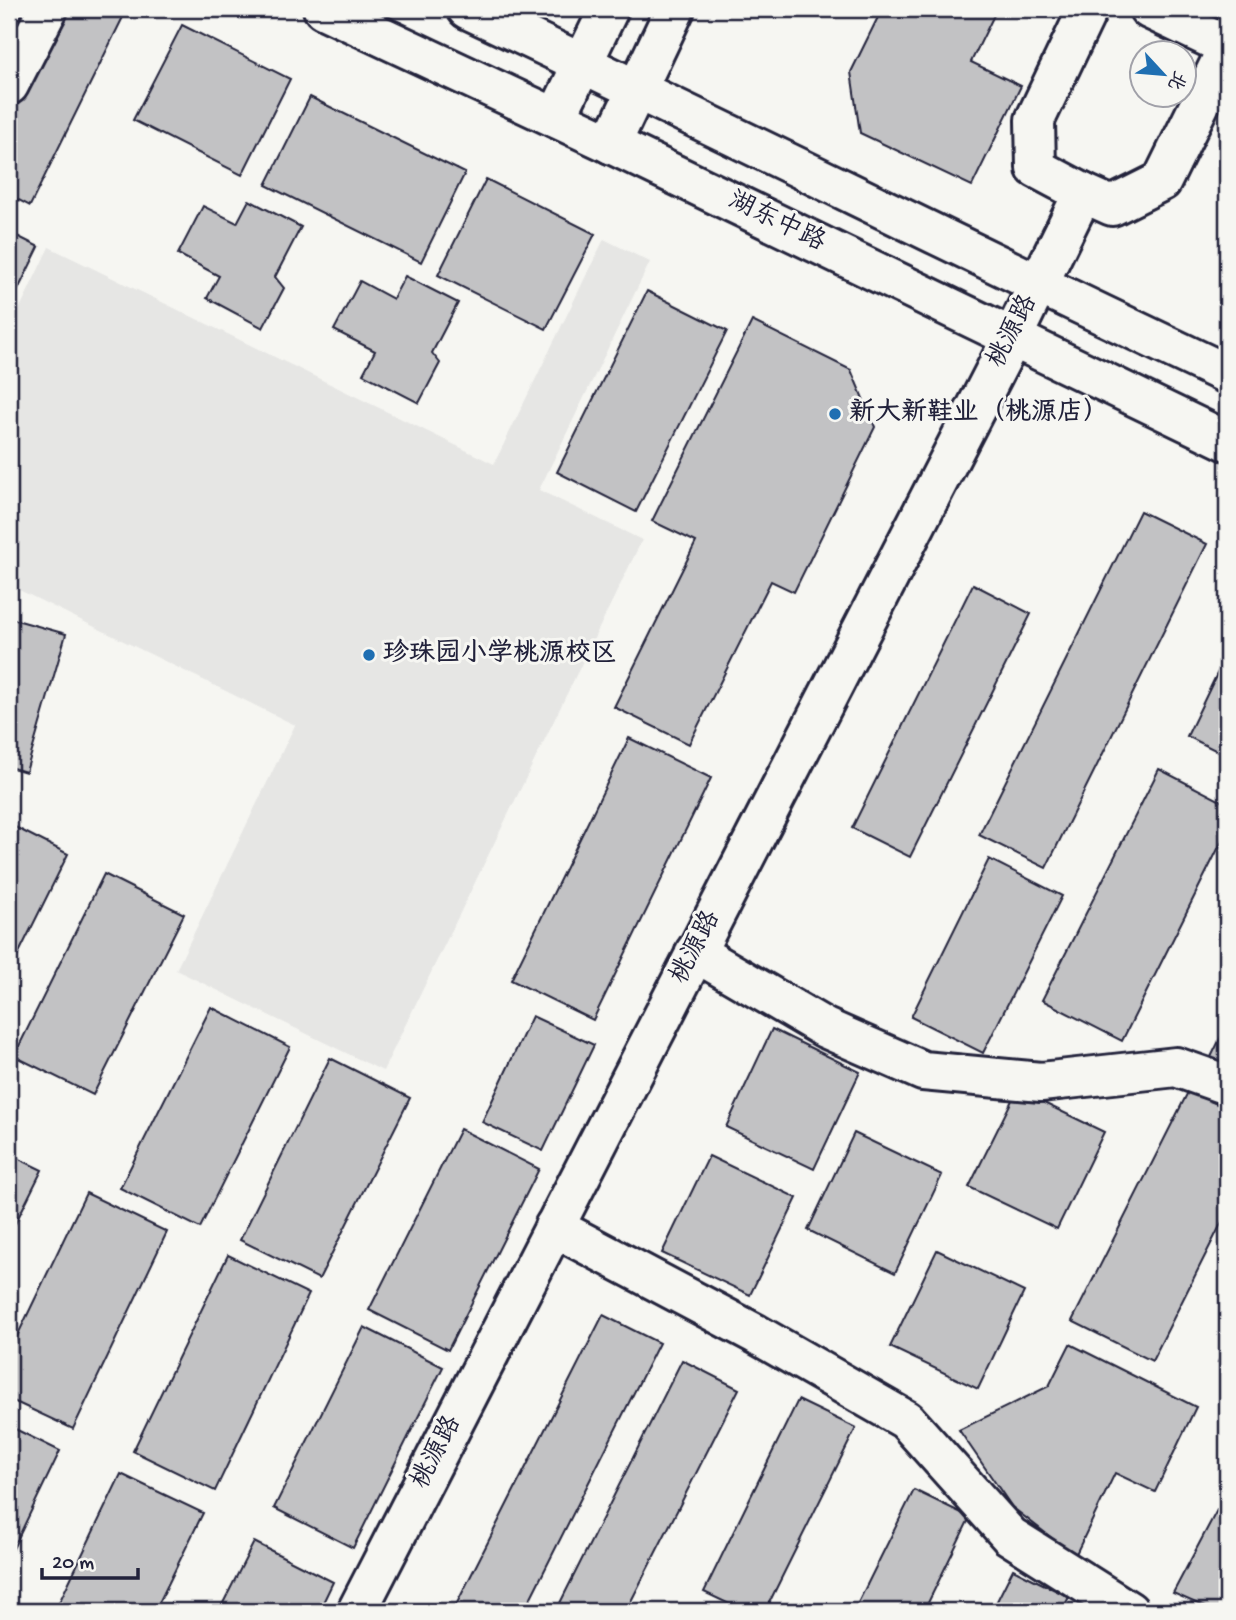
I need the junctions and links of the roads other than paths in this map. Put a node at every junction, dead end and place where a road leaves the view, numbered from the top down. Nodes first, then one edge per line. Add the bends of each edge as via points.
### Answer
1 (48, 9) edge
2 (323, 9) edge
3 (467, 9) edge
4 (609, 9) edge
5 (675, 9) edge
6 (1088, 9) edge
7 (1149, 9) edge
8 (1227, 47) edge
9 (583, 63) junction
10 (9, 85) edge
11 (636, 88) junction
12 (556, 118) junction
13 (611, 144) junction
14 (1083, 193) junction
15 (1038, 285) junction
16 (1012, 338) junction
17 (1227, 374) edge
18 (1227, 441) edge
19 (695, 952) junction
20 (1227, 1085) edge
21 (554, 1227) junction
22 (356, 1611) edge
23 (1129, 1611) edge

1 - 10 street
2 - 12 street, 湖东中路
3 - 9 street
4 - 9 street
5 - 11 street
6 - 14 street via 1035,120 1036,168
7 - 8 street
8 - 14 street via 1162,181 1112,206
9 - 11 street
9 - 12 street
11 - 13 street
11 - 15 street
12 - 13 street, 湖东中路
13 - 16 street, 湖东中路
14 - 15 street, 桃源路
15 - 16 street, 桃源路
15 - 17 street
16 - 18 street, 湖东中路
16 - 19 street, 桃源路
19 - 20 street via 825,1028 923,1072 1041,1082 1176,1067
19 - 21 street, 桃源路
21 - 22 street, 桃源路
21 - 23 street via 906,1420 1010,1536

